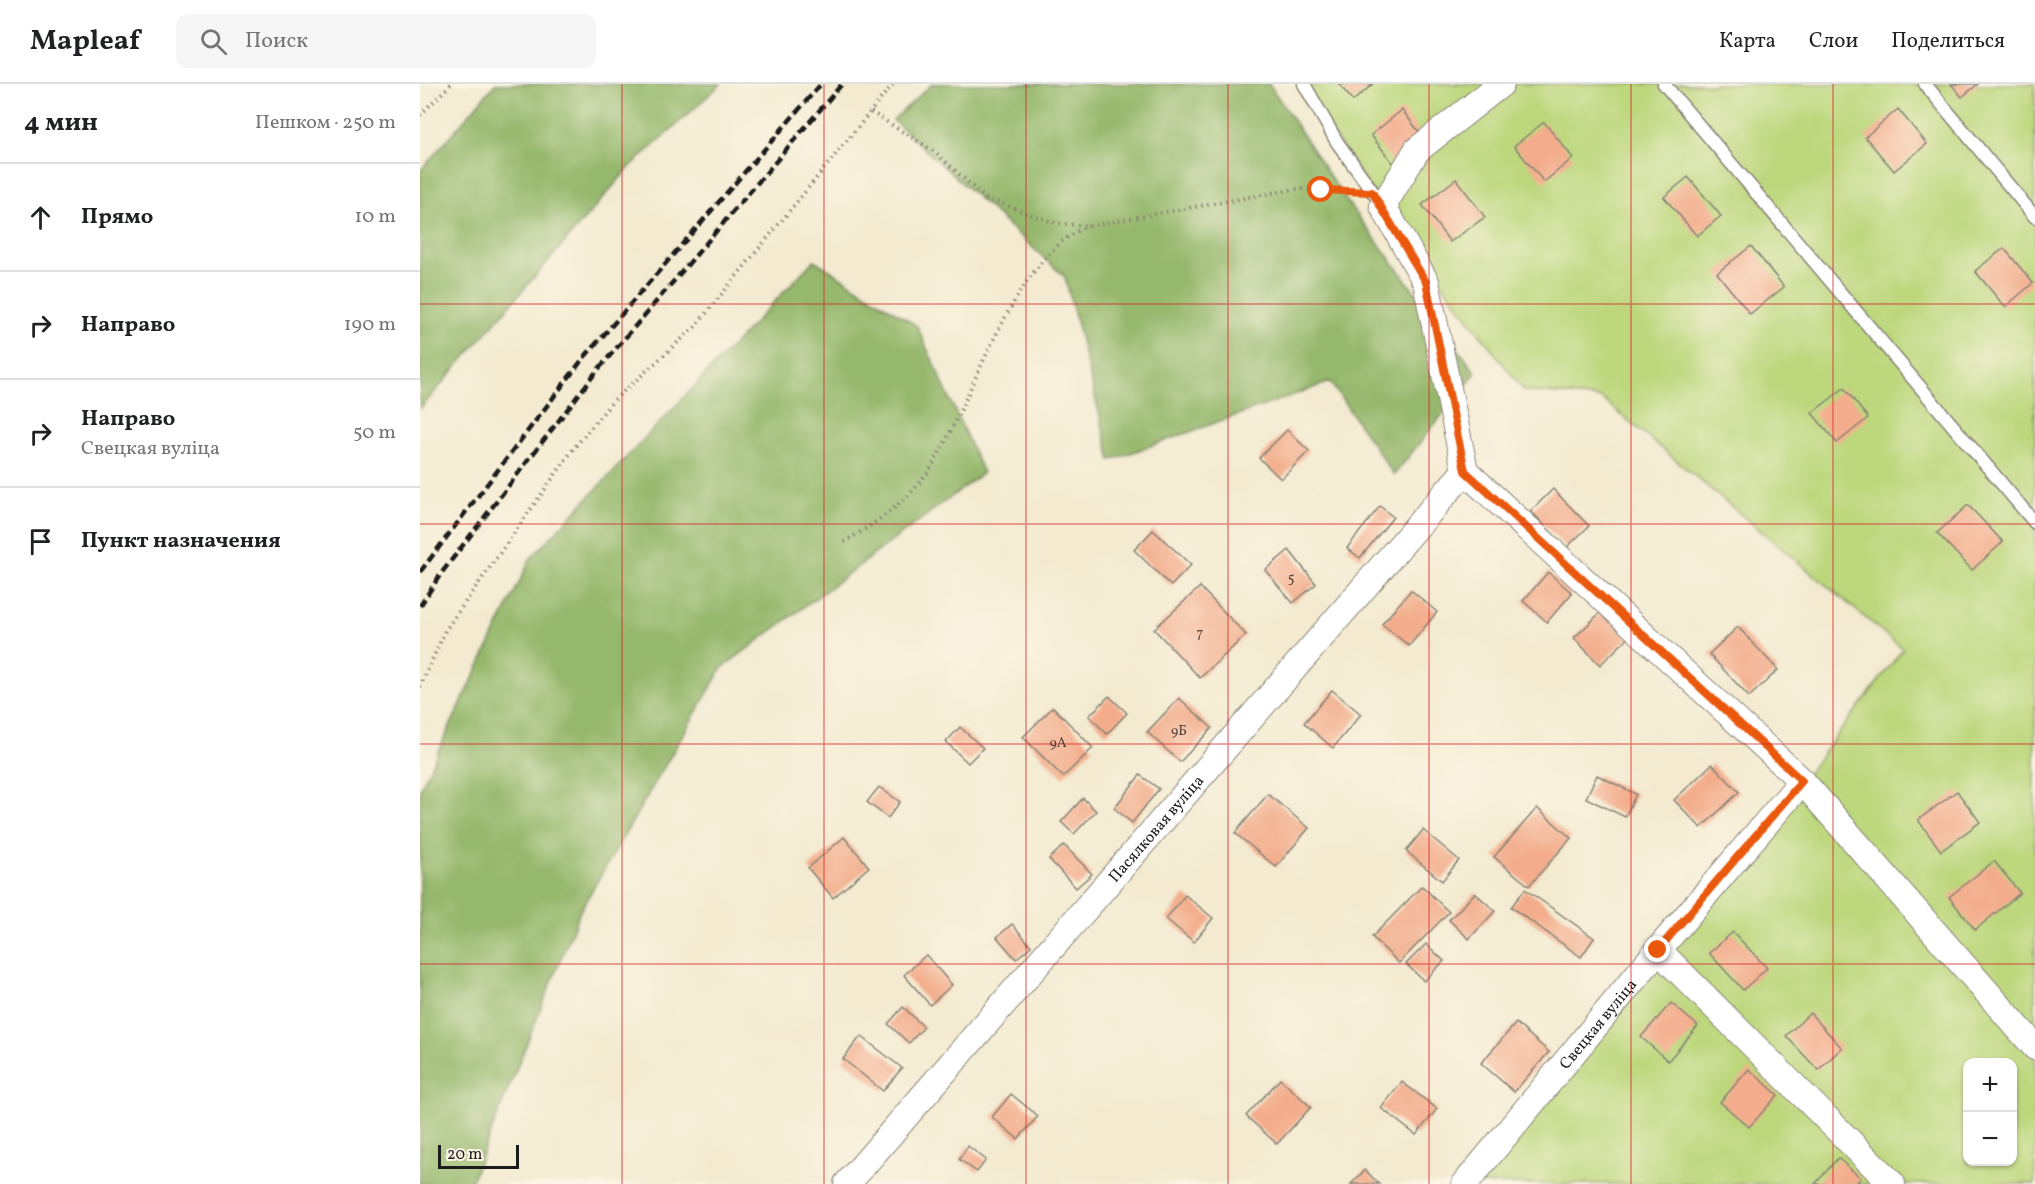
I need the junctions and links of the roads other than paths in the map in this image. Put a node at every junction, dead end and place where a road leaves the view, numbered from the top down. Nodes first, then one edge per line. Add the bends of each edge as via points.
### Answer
1 (1304, 84) edge
2 (1502, 84) edge
3 (1664, 84) edge
4 (1925, 84) edge
5 (1378, 199) junction
6 (2035, 217) edge
7 (1465, 471) junction
8 (2035, 523) edge
9 (1802, 781) junction
10 (1658, 950) junction
11 (2035, 1047) edge
12 (847, 1184) edge
13 (1465, 1184) edge
14 (1892, 1184) edge

1 - 5 lane via 1337,142
2 - 5 street via 1417,150
3 - 8 lane
4 - 6 lane
5 - 7 street via 1426,282
7 - 9 street
7 - 12 street, Пасялковая вуліца
9 - 10 street, Свецкая вуліца
9 - 11 street
10 - 13 street, Свецкая вуліца
10 - 14 street

